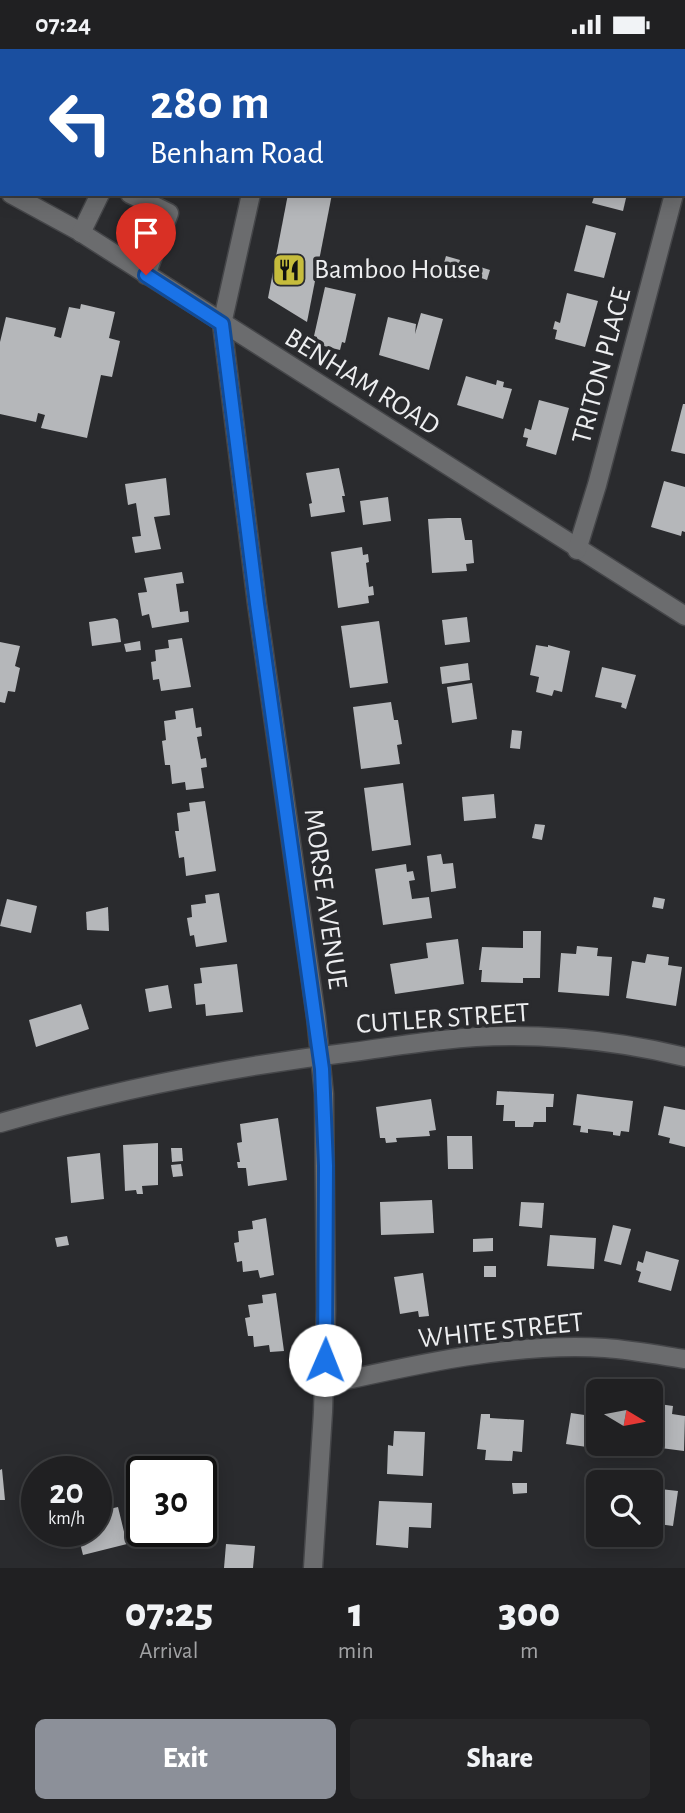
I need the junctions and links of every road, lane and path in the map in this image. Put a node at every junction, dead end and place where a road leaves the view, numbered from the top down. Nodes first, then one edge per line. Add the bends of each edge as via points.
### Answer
1 (15, 196) edge
2 (99, 196) edge
3 (134, 196) edge
4 (251, 196) edge
5 (673, 196) edge
6 (81, 233) junction
7 (146, 275) junction
8 (222, 324) junction
9 (578, 549) junction
10 (685, 617) edge
11 (321, 1056) junction
12 (685, 1057) edge
13 (0, 1123) edge
14 (685, 1359) edge
15 (324, 1385) junction
16 (313, 1568) edge

1 - 6 street, BENHAM ROAD
2 - 6 street
3 - 7 street via 169,213
4 - 8 street, MORSE AVENUE
5 - 9 street, TRITON PLACE
6 - 7 street, BENHAM ROAD
7 - 8 street, BENHAM ROAD
8 - 9 street, BENHAM ROAD
8 - 11 street, MORSE AVENUE
9 - 10 street, BENHAM ROAD
11 - 12 street, CUTLER STREET via 445,1039 535,1037 645,1047
11 - 13 street, CUTLER STREET via 262,1063
11 - 15 street, MORSE AVENUE via 326,1166
14 - 15 street, WHITE STREET via 606,1348 548,1349 454,1358
15 - 16 street, MORSE AVENUE

